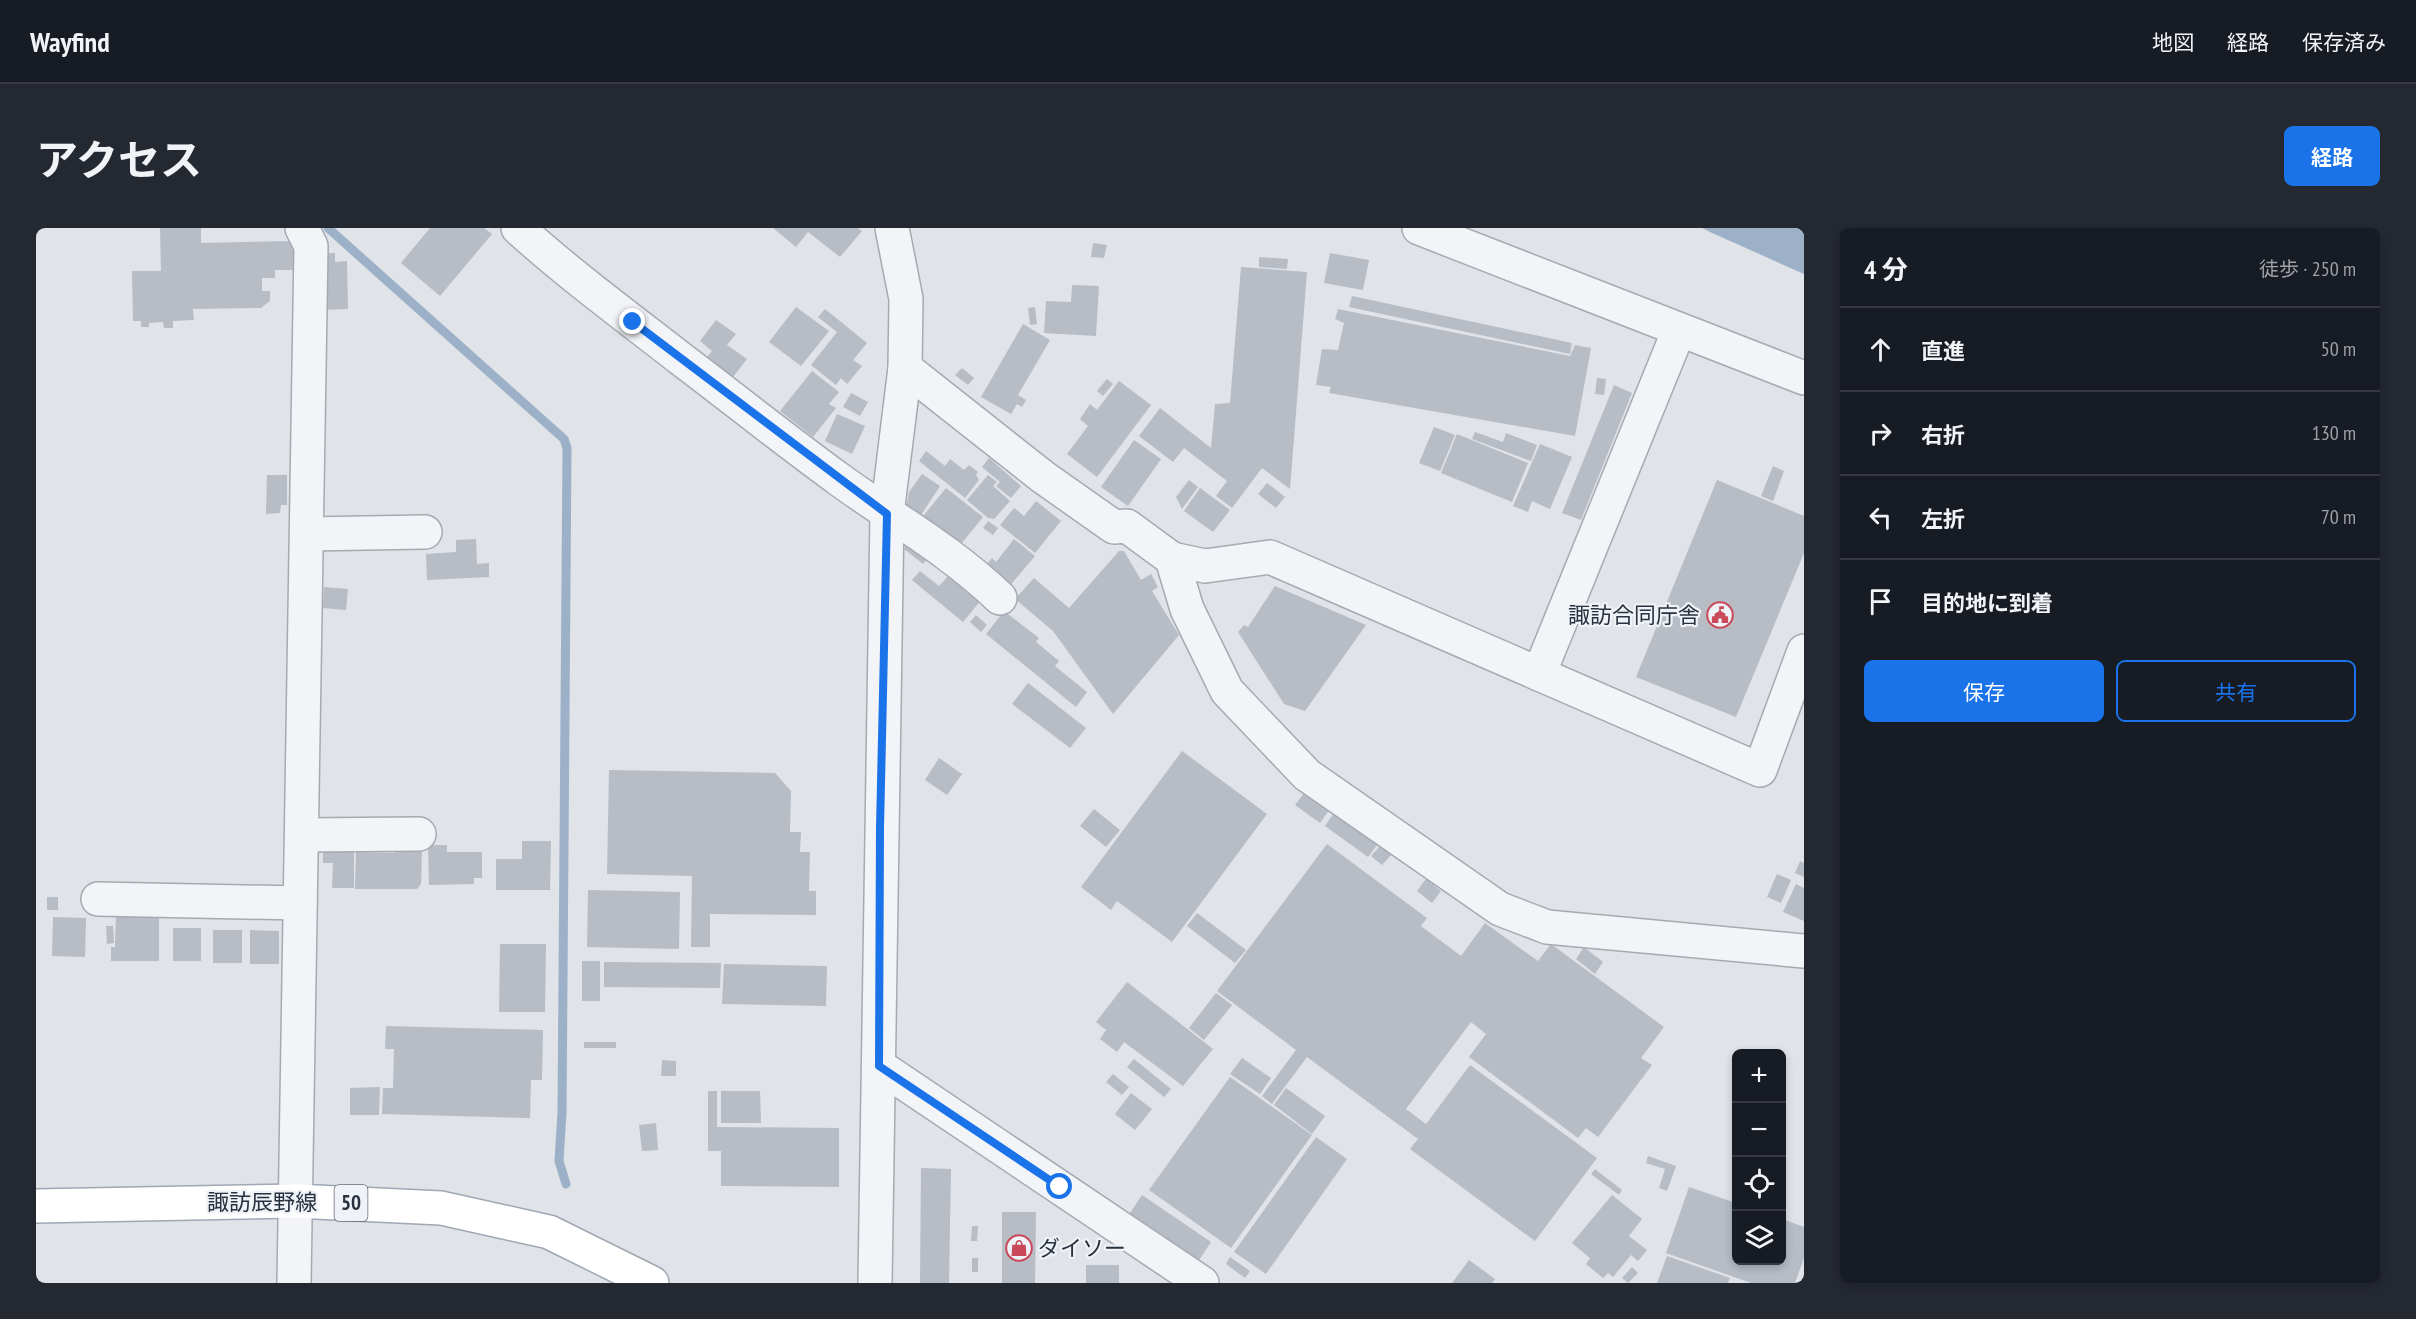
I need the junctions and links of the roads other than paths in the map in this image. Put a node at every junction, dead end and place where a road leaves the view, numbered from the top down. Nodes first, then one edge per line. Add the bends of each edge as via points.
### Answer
1 (302, 228) edge
2 (518, 228) edge
3 (892, 228) edge
4 (1419, 228) edge
5 (1679, 330) junction
6 (905, 368) junction
7 (1804, 378) edge
8 (887, 514) junction
9 (425, 532) dead end
10 (308, 534) junction
11 (1172, 559) junction
12 (1000, 598) dead end
13 (1804, 651) edge
14 (1539, 674) junction
15 (419, 834) dead end
16 (302, 835) junction
17 (98, 899) dead end
18 (300, 903) junction
19 (1804, 951) edge
20 (879, 1066) junction
21 (295, 1200) junction
22 (36, 1206) edge
23 (294, 1283) edge
24 (652, 1283) edge
25 (875, 1283) edge
26 (1202, 1283) edge

1 - 10 street via 311,246
2 - 8 street via 633,322
3 - 6 street via 906,299
4 - 5 street
5 - 7 street
5 - 14 street
6 - 8 street
6 - 11 street via 1043,477 1114,527 1127,526
8 - 12 street via 969,569
8 - 20 street
9 - 10 street
10 - 16 street
11 - 14 street via 1205,566 1270,557
11 - 19 street via 1187,609 1227,690 1306,775 1500,909 1548,927
13 - 14 street via 1760,770
15 - 16 street
16 - 18 street
17 - 18 street
18 - 21 street
20 - 25 street
20 - 26 street
21 - 22 main road, 諏訪辰野線 / 50
21 - 23 street
21 - 24 main road, 諏訪辰野線 / 50 via 441,1208 498,1219 549,1232

